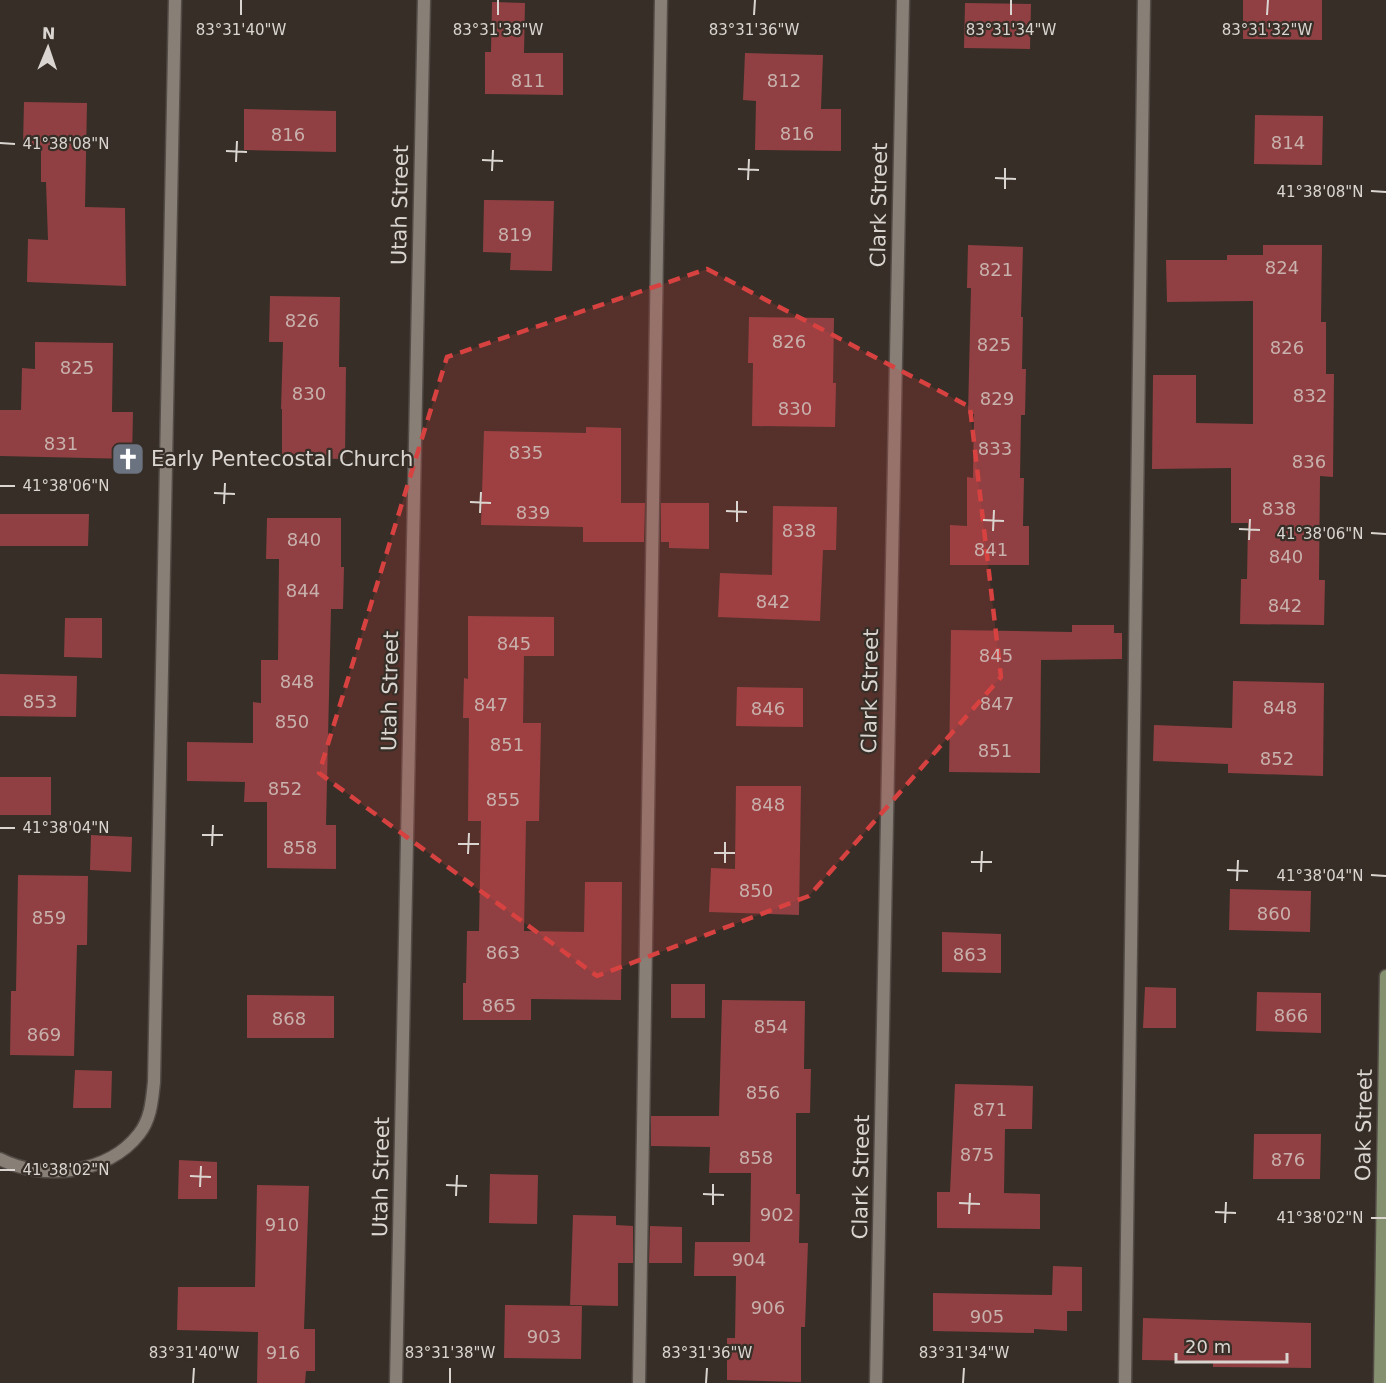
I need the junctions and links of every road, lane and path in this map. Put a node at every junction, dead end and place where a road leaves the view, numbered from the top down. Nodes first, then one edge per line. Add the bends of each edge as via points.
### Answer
1 (175, 0) edge
2 (424, 0) edge
3 (661, 0) edge
4 (903, 0) edge
5 (1144, 0) edge
6 (1386, 976) edge
7 (0, 1159) edge
8 (396, 1383) edge
9 (639, 1383) edge
10 (876, 1383) edge
11 (1125, 1383) edge
12 (1380, 1383) edge

1 - 7 street via 154,1082 150,1112 140,1133 120,1154 95,1165 36,1171
2 - 8 street, Utah Street
3 - 9 street
4 - 10 street, Clark Street
5 - 11 street
6 - 12 main road, Oak Street

